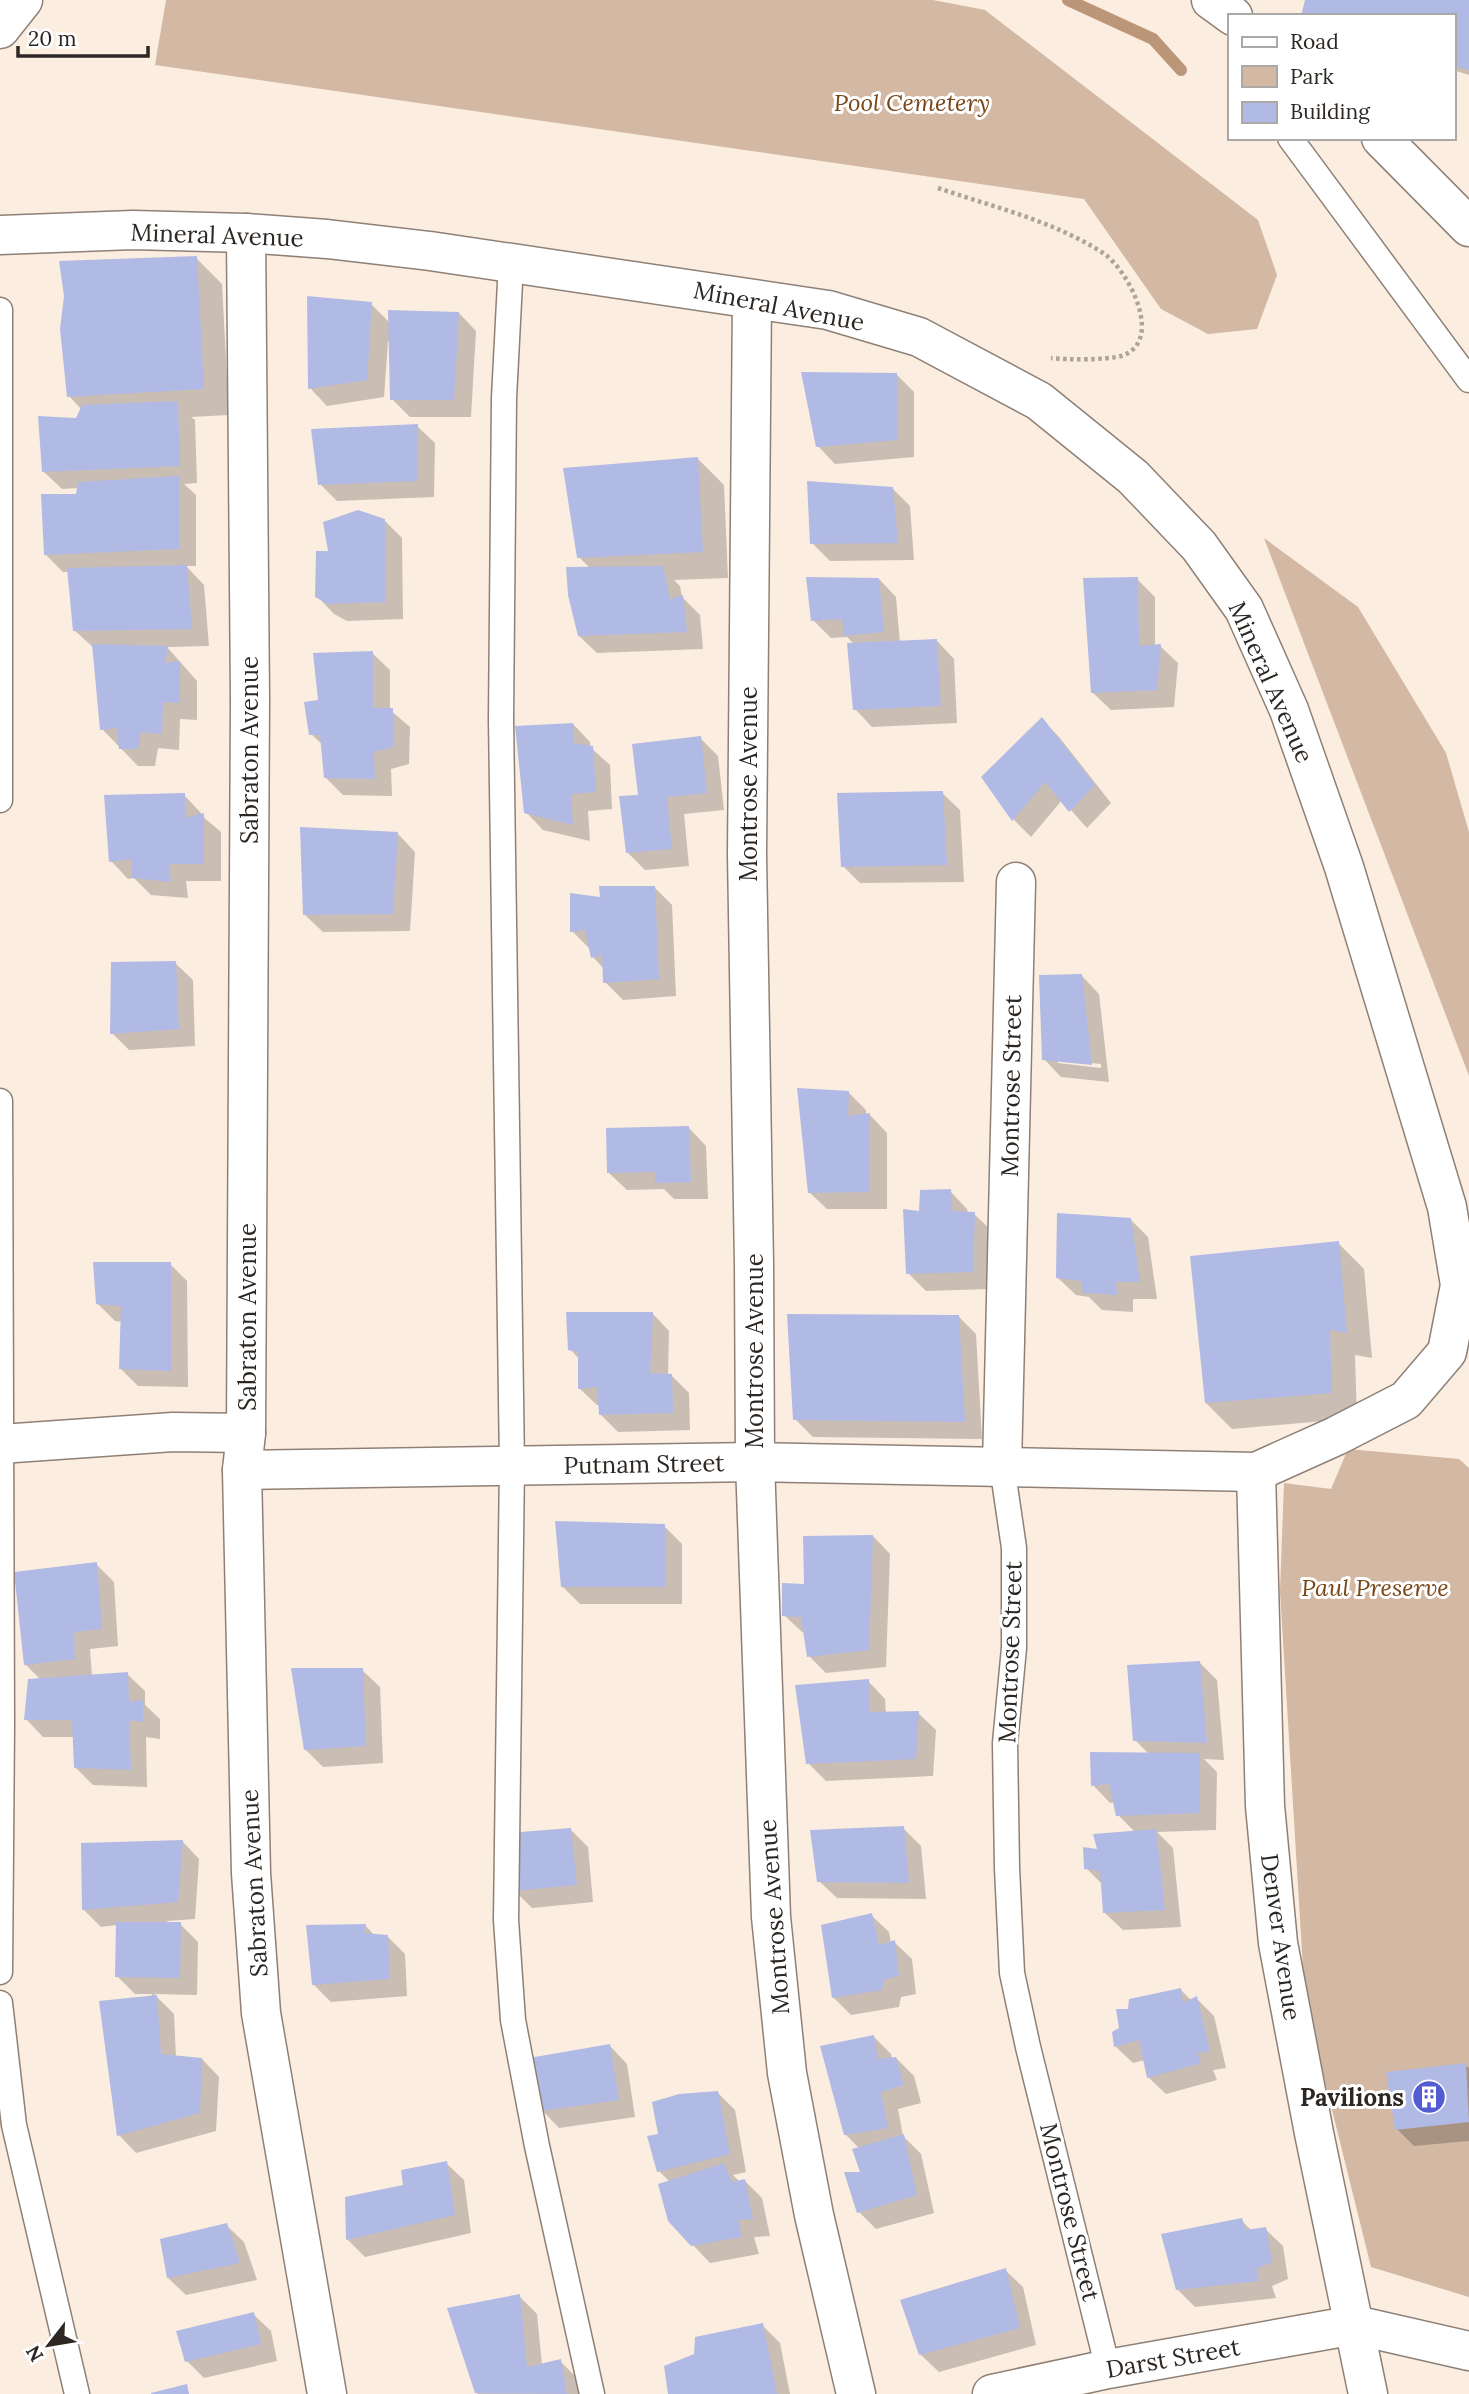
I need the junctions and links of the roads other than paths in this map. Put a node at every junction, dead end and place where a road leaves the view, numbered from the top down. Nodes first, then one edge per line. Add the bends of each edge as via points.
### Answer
1 (23, 0) edge
2 (0, 29) edge
3 (1291, 140) edge
4 (1383, 140) edge
5 (1469, 199) edge
6 (1469, 227) edge
7 (246, 233) junction
8 (0, 235) edge
9 (511, 263) junction
10 (752, 299) junction
11 (0, 310) edge
12 (1469, 380) edge
13 (0, 800) edge
14 (1016, 882) dead end
15 (0, 1101) edge
16 (246, 1433) junction
17 (0, 1444) edge
18 (755, 1462) junction
19 (512, 1465) junction
20 (1002, 1466) junction
21 (242, 1470) junction
22 (1256, 1472) junction
23 (0, 1972) edge
24 (0, 2003) edge
25 (1355, 2325) junction
26 (1469, 2351) edge
27 (1108, 2369) junction
28 (77, 2394) edge
29 (327, 2394) edge
30 (592, 2394) edge
31 (856, 2394) edge
32 (992, 2394) edge
33 (1368, 2394) edge

1 - 2 street
3 - 12 lane
4 - 5 street
4 - 6 street
7 - 8 street, Mineral Avenue via 133,230
7 - 9 street, Mineral Avenue
7 - 16 street, Sabraton Avenue via 250,699
9 - 10 street, Mineral Avenue
9 - 19 lane via 501,719
10 - 18 street, Montrose Avenue via 747,854
10 - 22 street, Mineral Avenue via 828,310 919,337 1039,401 1133,477 1199,546 1244,609 1289,710 1344,867 1447,1207 1460,1285 1447,1352 1406,1399
11 - 13 lane
14 - 20 street, Montrose Street
15 - 17 lane
16 - 17 street via 173,1432
16 - 21 street, Sabraton Avenue
17 - 23 lane
18 - 19 street, Putnam Street
18 - 20 street, Putnam Street
18 - 31 street, Montrose Avenue via 771,1917 787,2073
19 - 21 street, Putnam Street
19 - 30 lane via 506,1920 513,2020
20 - 22 street, Putnam Street
20 - 27 lane, Montrose Street via 1014,1548 1014,1648 1005,1743 1012,1973
21 - 29 street, Sabraton Avenue via 251,1873 261,2013
22 - 25 street, Denver Avenue via 1265,1806 1278,1943
24 - 28 lane via 14,2125
25 - 26 street
25 - 27 street, Darst Street
25 - 33 street, Denver Avenue
27 - 32 street, Darst Street

